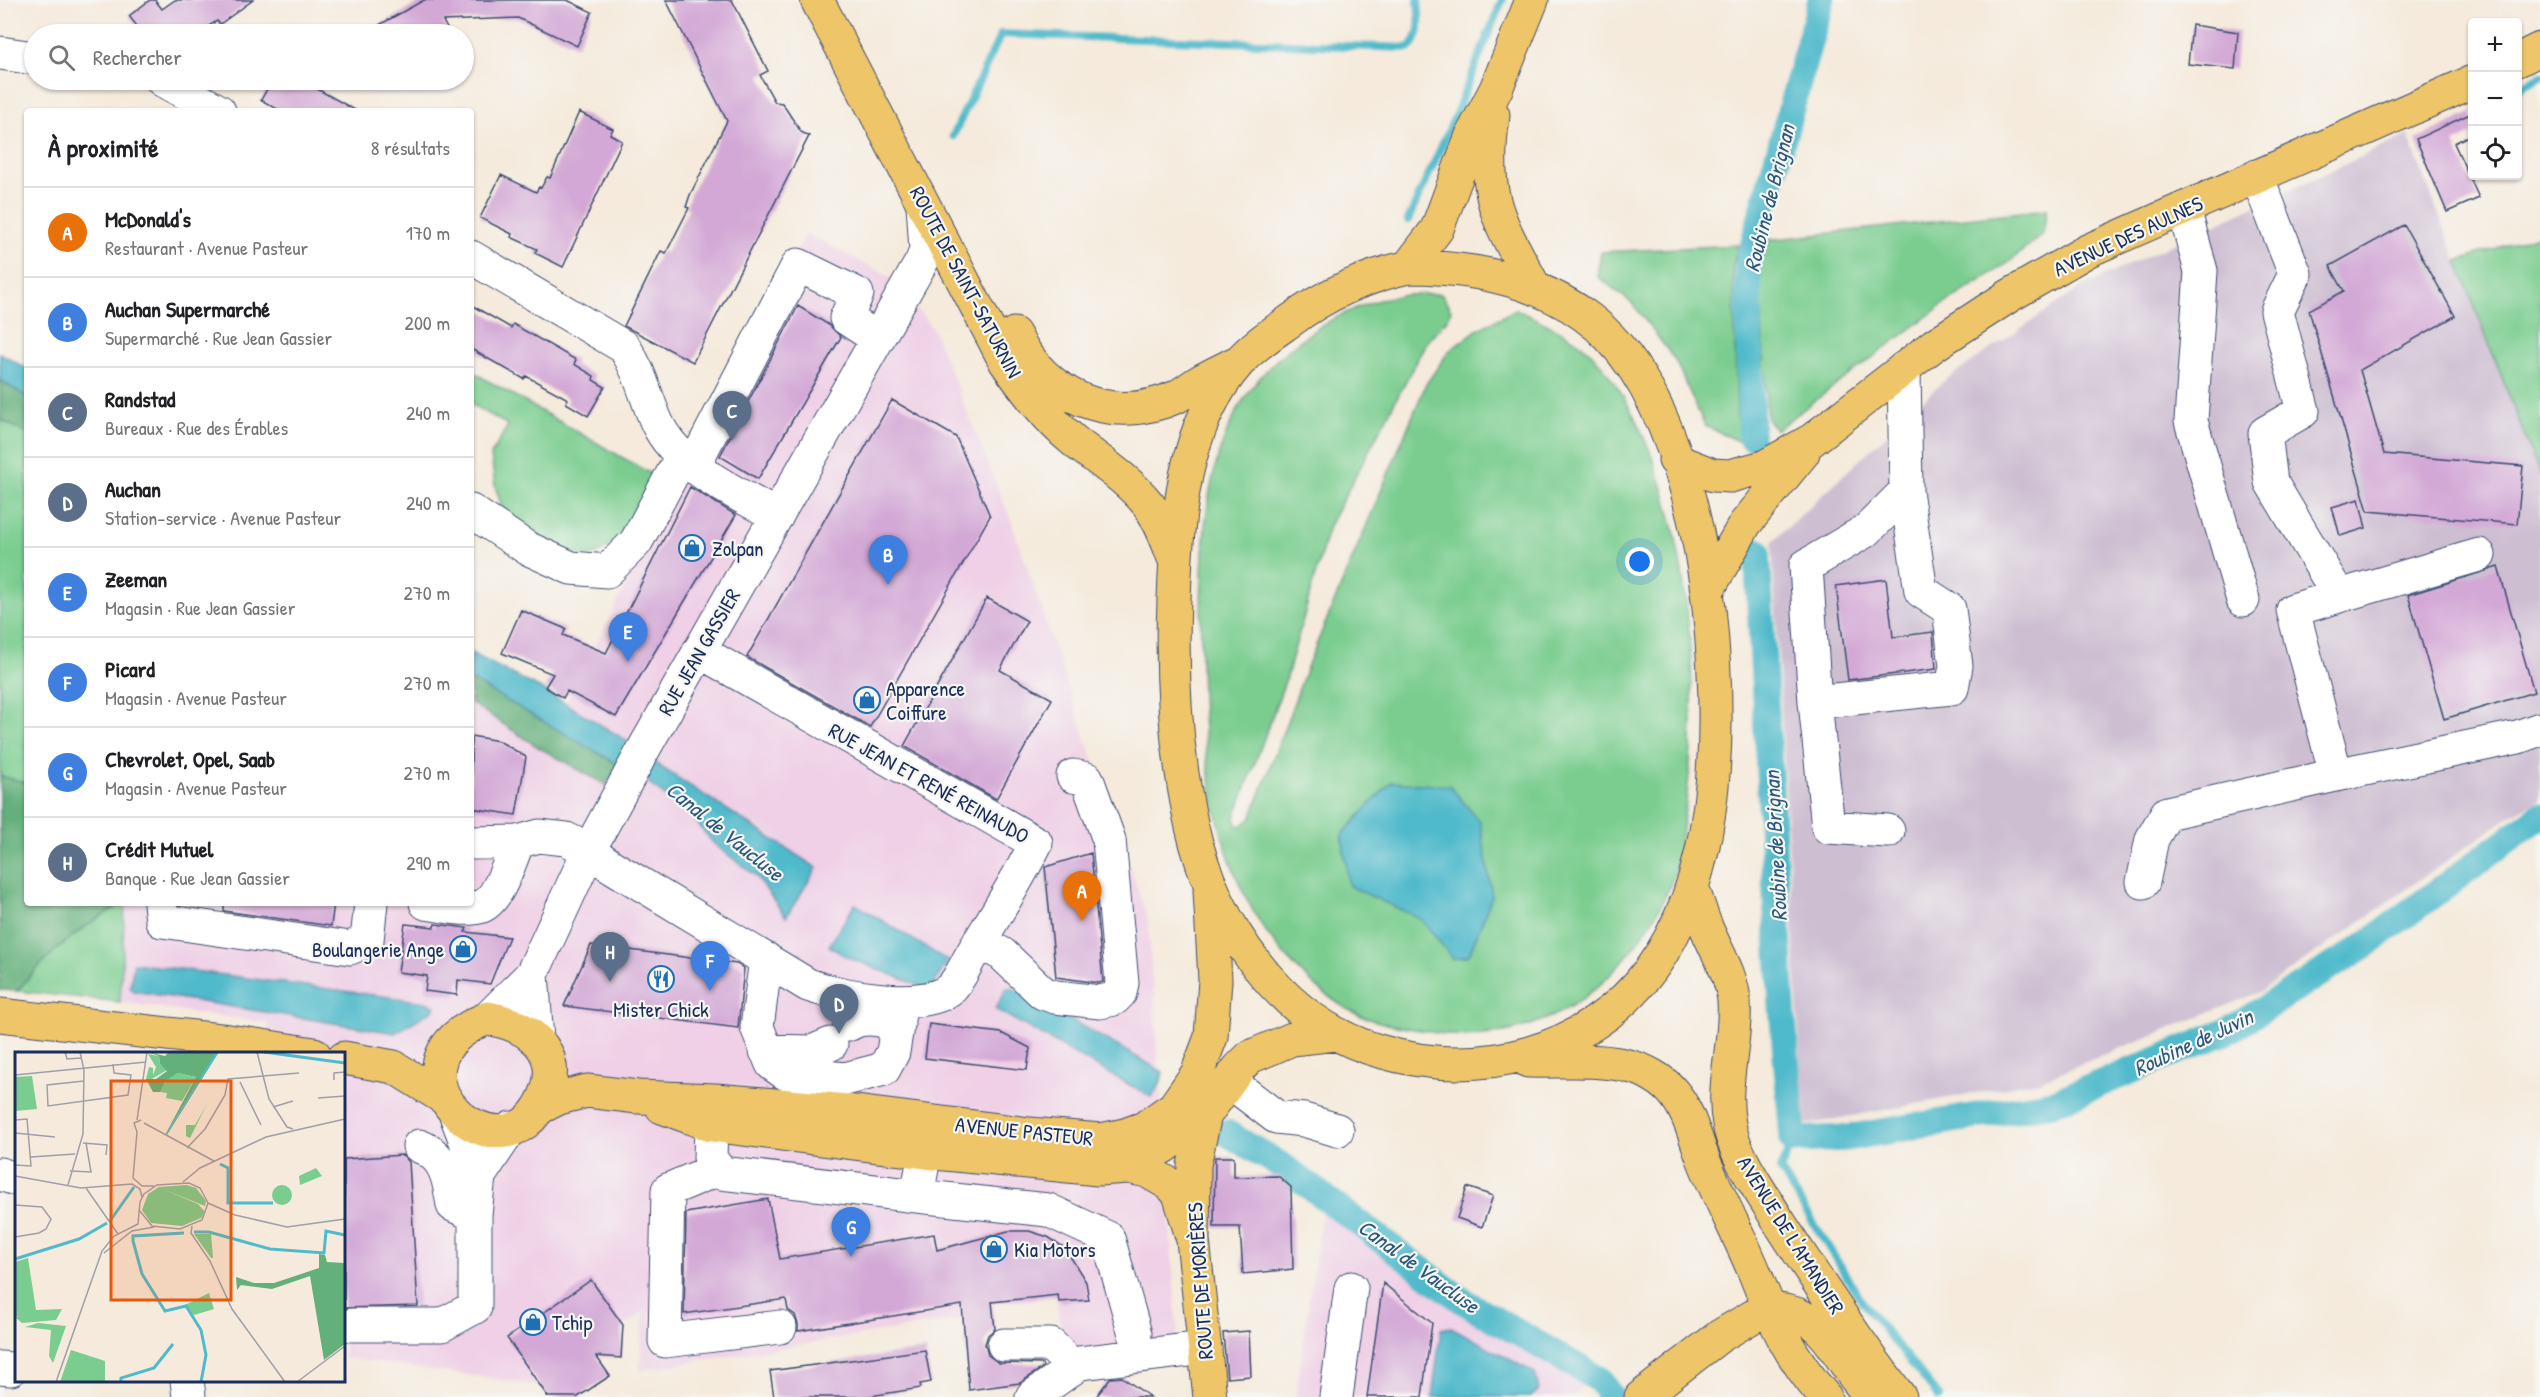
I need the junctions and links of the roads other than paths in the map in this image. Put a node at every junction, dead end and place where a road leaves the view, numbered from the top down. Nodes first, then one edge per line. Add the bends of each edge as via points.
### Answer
1 (817, 0) edge
2 (840, 0) edge
3 (1532, 0) edge
4 (2540, 49) edge
5 (0, 53) edge
6 (24, 57) edge
7 (2522, 58) edge
8 (2468, 84) edge
9 (1497, 89) junction
10 (180, 90) edge
11 (213, 108) edge
12 (2258, 176) junction
13 (923, 204) junction
14 (2184, 209) junction
15 (474, 259) edge
16 (1408, 267) junction
17 (1535, 288) junction
18 (878, 339) junction
19 (1240, 361) junction
20 (1904, 368) junction
21 (1812, 440) junction
22 (1675, 460) junction
23 (688, 461) junction
24 (1906, 491) junction
25 (474, 513) edge
26 (777, 516) junction
27 (2479, 555) dead end
28 (1175, 561) junction
29 (1707, 591) junction
30 (2339, 596) junction
31 (2243, 600) dead end
32 (699, 651) junction
33 (1815, 702) junction
34 (2540, 729) edge
35 (2336, 775) junction
36 (1073, 776) dead end
37 (1888, 831) dead end
38 (518, 842) junction
39 (474, 843) edge
40 (589, 850) junction
41 (2143, 882) dead end
42 (1692, 885) junction
43 (1210, 888) junction
44 (160, 906) edge
45 (371, 906) edge
46 (450, 906) edge
47 (979, 942) junction
48 (766, 959) junction
49 (532, 974) junction
50 (900, 1013) junction
51 (0, 1015) edge
52 (488, 1018) junction
53 (1336, 1034) junction
54 (446, 1048) junction
55 (542, 1050) junction
56 (766, 1051) junction
57 (308, 1052) edge
58 (345, 1058) edge
59 (1505, 1060) junction
60 (394, 1067) junction
61 (1229, 1081) junction
62 (587, 1091) junction
63 (638, 1097) junction
64 (450, 1106) junction
65 (540, 1107) junction
66 (1205, 1115) junction
67 (711, 1125) junction
68 (511, 1128) junction
69 (1337, 1130) dead end
70 (419, 1146) dead end
71 (925, 1152) junction
72 (1128, 1167) junction
73 (718, 1169) junction
74 (0, 1174) edge
75 (479, 1176) junction
76 (15, 1179) edge
77 (916, 1196) junction
78 (475, 1215) junction
79 (1193, 1240) junction
80 (1351, 1288) dead end
81 (1767, 1308) junction
82 (352, 1325) dead end
83 (780, 1327) dead end
84 (1135, 1334) dead end
85 (1005, 1345) dead end
86 (1205, 1348) junction
87 (1073, 1367) junction
88 (187, 1382) edge
89 (189, 1397) edge
90 (1032, 1397) edge
91 (1210, 1397) edge
92 (1336, 1397) edge
93 (1641, 1397) edge
94 (1825, 1397) edge
95 (1874, 1397) edge
96 (1900, 1397) edge

1 - 13 main road, ROUTE DE SAINT-SATURNIN
2 - 19 main road, ROUTE DE SAINT-SATURNIN via 1018,342 1053,382 1081,401 1112,409 1135,409 1177,397
3 - 9 main road
4 - 7 main road
5 - 6 street
8 - 12 main road, AVENUE DES AULNES
9 - 16 main road via 1472,135 1437,229
9 - 17 main road via 1488,155 1492,202
10 - 11 street
12 - 14 main road, AVENUE DES AULNES
12 - 30 street via 2295,274 2277,311 2303,411 2265,433 2271,482
13 - 18 street, RUE JEAN GASSIER via 926,250
13 - 28 main road, ROUTE DE SAINT-SATURNIN via 1005,361 1023,387 1072,439 1148,504
14 - 20 main road, AVENUE DES AULNES via 2087,251 2009,296
14 - 31 street via 2200,271 2191,421
15 - 23 street via 624,347 637,366 658,424
16 - 17 main road via 1459,268
16 - 19 main road via 1366,277 1309,306
17 - 22 main road via 1587,316 1633,366 1664,423
18 - 23 street via 846,318 857,294 798,265
18 - 26 street, RUE JEAN GASSIER
19 - 28 main road via 1205,417 1195,445 1181,496
20 - 21 main road, AVENUE DES AULNES
20 - 24 street
21 - 22 main road, AVENUE DES AULNES via 1757,470 1730,476 1696,470
21 - 29 main road, AVENUE DES AULNES via 1745,524
22 - 29 main road via 1696,530
23 - 25 street via 636,542 607,571 571,568 527,548
23 - 26 street
24 - 33 street via 1867,530 1806,566
24 - 33 street via 1921,591 1949,609 1956,666 1952,688
26 - 32 street, RUE JEAN GASSIER
27 - 30 street
28 - 43 main road via 1172,644 1177,747 1183,790
29 - 42 main road via 1717,740 1706,842
30 - 35 street via 2293,610
32 - 40 street, RUE JEAN GASSIER
32 - 47 street, RUE JEAN ET RENÉ REINAUDO via 1036,843
33 - 37 street via 1828,827
34 - 35 street
35 - 41 street via 2167,813 2152,839
36 - 47 street via 1087,779 1108,840 1120,993 1101,1002 1043,993 1002,954
38 - 39 street, RUE JEAN ET RENÉ REINAUDO
38 - 40 street, RUE JEAN ET RENÉ REINAUDO via 539,836 566,839
38 - 46 street via 497,891 483,906
40 - 48 street, RUE JEAN ET RENÉ REINAUDO
40 - 49 street, RUE JEAN GASSIER
42 - 59 main road via 1659,957 1616,1006 1572,1037
42 - 96 main road, AVENUE DE L'AMANDIER via 1734,999 1727,1086 1728,1123 1736,1146 1810,1270
43 - 53 main road via 1236,934 1275,987 1301,1011
43 - 63 main road, AVENUE PASTEUR via 1215,980 1211,1037 1197,1074 1174,1107 1144,1128 1125,1135 1101,1140 848,1112
44 - 45 street via 162,921 350,948 367,940
47 - 50 street, RUE JEAN ET RENÉ REINAUDO via 951,989
48 - 50 street, RUE JEAN ET RENÉ REINAUDO via 808,985
48 - 56 street via 757,1027
49 - 52 street, RUE JEAN GASSIER
49 - 55 street, RUE JEAN GASSIER
50 - 56 street via 882,1020 857,1019 812,1052
50 - 56 street via 893,1052 884,1069 865,1076 845,1079 785,1073 772,1064
51 - 57 main road
52 - 54 main road via 458,1033
52 - 55 main road via 523,1028
53 - 59 main road via 1370,1049 1428,1062
53 - 61 main road, ROUTE DE MORIÈRES via 1292,1039 1263,1050
54 - 60 main road
54 - 64 main road via 439,1081
55 - 62 main road, AVENUE PASTEUR via 562,1074
55 - 65 main road via 550,1075
58 - 60 main road
59 - 81 main road, AVENUE DE L'AMANDIER via 1632,1067 1671,1090 1684,1109
60 - 64 main road
61 - 66 main road, ROUTE DE MORIÈRES
61 - 69 street via 1276,1117
62 - 63 main road, AVENUE PASTEUR
62 - 65 main road, AVENUE PASTEUR
63 - 67 main road, AVENUE PASTEUR
64 - 68 main road via 482,1129
64 - 75 street
65 - 68 main road
66 - 72 main road, AVENUE PASTEUR via 1165,1146
66 - 79 main road, ROUTE DE MORIÈRES via 1194,1165
67 - 71 main road, AVENUE PASTEUR
67 - 73 street via 710,1158
68 - 75 street
70 - 78 street via 431,1150 447,1170 453,1205
71 - 72 main road, AVENUE PASTEUR via 1098,1168
71 - 77 street
72 - 79 main road, AVENUE PASTEUR via 1147,1171 1172,1185 1179,1194
73 - 77 street via 721,1173
73 - 83 street via 668,1190 665,1341
74 - 76 street
75 - 78 street
77 - 84 street via 1048,1210 1108,1238
78 - 82 street via 475,1307 442,1325
79 - 86 main road, ROUTE DE MORIÈRES
80 - 92 street
81 - 93 main road via 1713,1341
81 - 94 main road, AVENUE DE L'AMANDIER via 1795,1360
81 - 95 main road via 1798,1314 1814,1324
85 - 87 street via 1051,1345
86 - 87 street
86 - 91 main road, ROUTE DE MORIÈRES
87 - 90 street
88 - 89 street

